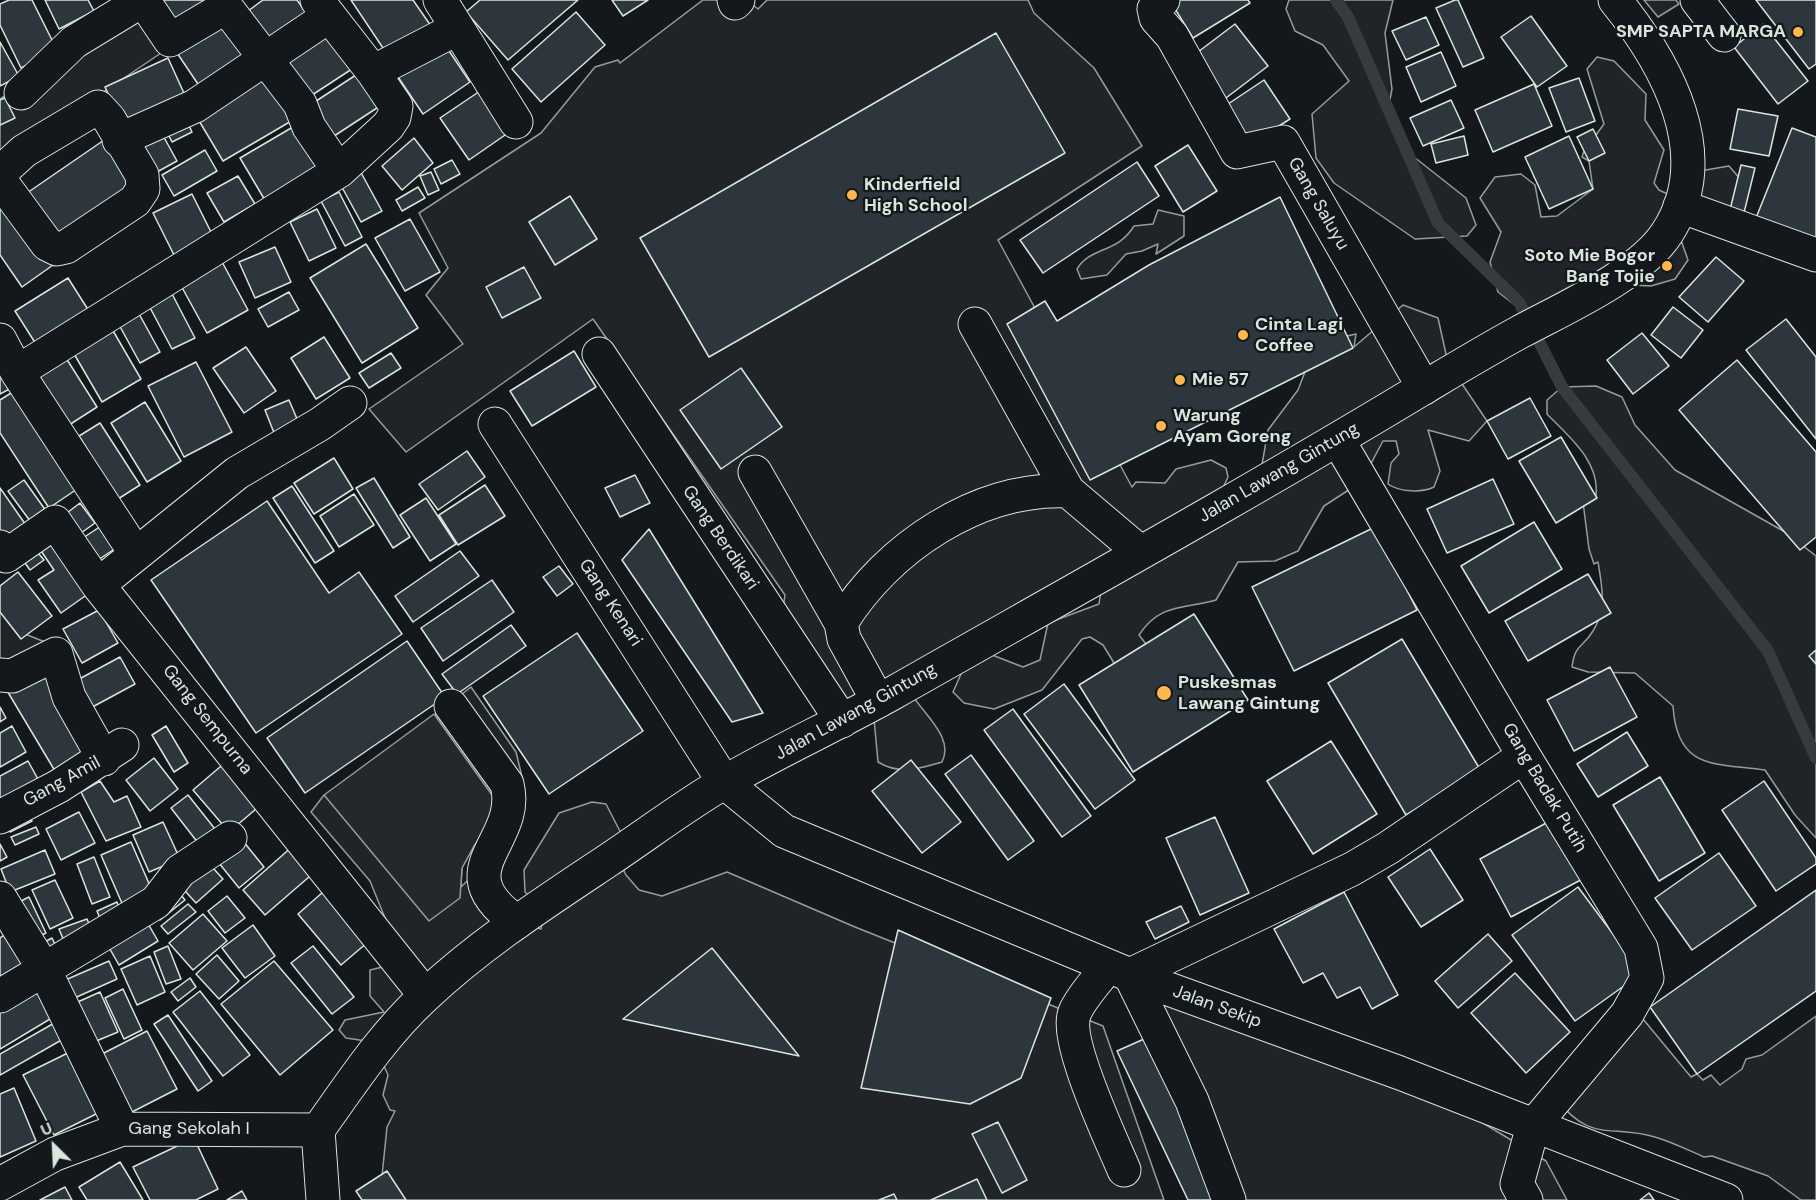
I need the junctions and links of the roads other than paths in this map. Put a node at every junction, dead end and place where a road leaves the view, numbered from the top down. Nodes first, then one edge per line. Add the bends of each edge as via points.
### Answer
1 (440, 0) edge
2 (734, 0) edge
3 (738, 0) edge
4 (1615, 0) edge
5 (1697, 0) edge
6 (1159, 5) edge
7 (239, 8) edge
8 (323, 8) edge
9 (456, 29) junction
10 (1724, 35) dead end
11 (265, 60) junction
12 (373, 72) junction
13 (21, 93) dead end
14 (516, 122) dead end
15 (119, 140) junction
16 (339, 171) junction
17 (0, 172) edge
18 (0, 180) edge
19 (1680, 206) junction
20 (1816, 255) edge
21 (975, 324) dead end
22 (0, 340) edge
23 (599, 354) dead end
24 (17, 372) junction
25 (1424, 388) junction
26 (350, 402) dead end
27 (495, 424) dead end
28 (1338, 440) junction
29 (755, 472) dead end
30 (1068, 491) junction
31 (0, 547) edge
32 (1140, 552) junction
33 (136, 554) junction
34 (98, 585) junction
35 (841, 623) junction
36 (0, 675) edge
37 (878, 701) junction
38 (451, 706) dead end
39 (842, 721) junction
40 (1524, 756) junction
41 (724, 782) junction
42 (0, 817) edge
43 (230, 838) dead end
44 (0, 898) edge
45 (517, 922) junction
46 (44, 969) junction
47 (1119, 971) junction
48 (426, 995) junction
49 (0, 996) edge
50 (1533, 1125) junction
51 (122, 1129) junction
52 (318, 1130) junction
53 (1124, 1170) dead end
54 (0, 1184) edge
55 (323, 1200) edge
56 (1228, 1200) edge
57 (1526, 1200) edge
58 (1726, 1200) edge

1 - 9 street
2 - 3 street
4 - 19 street, Jalan Lawang Gintung via 1641,32 1668,81 1683,124 1689,159
5 - 10 street
6 - 25 street, Gang Saluyu via 1156,18 1172,36 1237,152 1283,142
7 - 11 street
7 - 13 street via 226,7 170,40 143,0 74,42
8 - 11 street
8 - 12 street
9 - 12 street
9 - 14 street
11 - 15 street via 195,106
11 - 16 street via 300,104 309,128
12 - 16 street via 396,106 394,117 375,140
15 - 17 street via 98,106 24,151
15 - 18 street via 142,175 143,189 135,201 66,247 57,249 47,244
16 - 24 street
19 - 20 street
19 - 25 street, Jalan Lawang Gintung via 1666,235 1609,283
21 - 30 street
22 - 24 street
23 - 39 street, Gang Berdikari
24 - 33 street
25 - 28 street, Jalan Lawang Gintung
26 - 33 street via 237,473
27 - 41 street, Gang Kenari
28 - 32 street, Jalan Lawang Gintung
28 - 40 street, Gang Badak Putih
29 - 35 street
30 - 32 street
30 - 35 street via 1012,496 929,532 872,582
31 - 34 street, Gang Sempurna via 6,556 55,522
32 - 37 street, Jalan Lawang Gintung
33 - 34 street
34 - 48 street, Gang Sempurna
35 - 37 street via 844,639
36 - 42 street, Gang Amil via 12,676 56,654 69,697 113,752
37 - 39 street, Jalan Lawang Gintung
38 - 45 street via 507,784 511,799 508,815 487,855 483,876 488,898
39 - 41 street, Jalan Lawang Gintung
40 - 47 street via 1352,869
40 - 50 street, Gang Badak Putih via 1641,948 1647,978 1627,1014
41 - 45 street, Jalan Lawang Gintung
41 - 47 street, Jalan Sekip via 784,831
43 - 46 street via 180,871 156,902
44 - 46 street
45 - 48 street, Jalan Lawang Gintung
46 - 49 street
46 - 51 street
47 - 50 street, Jalan Sekip
47 - 53 street via 1074,1013 1074,1034 1079,1058
47 - 56 street via 1192,1101
48 - 52 street, Jalan Lawang Gintung via 389,1033
50 - 57 street via 1517,1184
50 - 58 street, Jalan Sekip
51 - 52 street, Gang Sekolah I
51 - 54 street, Gang Sekolah I via 55,1154
52 - 55 street

